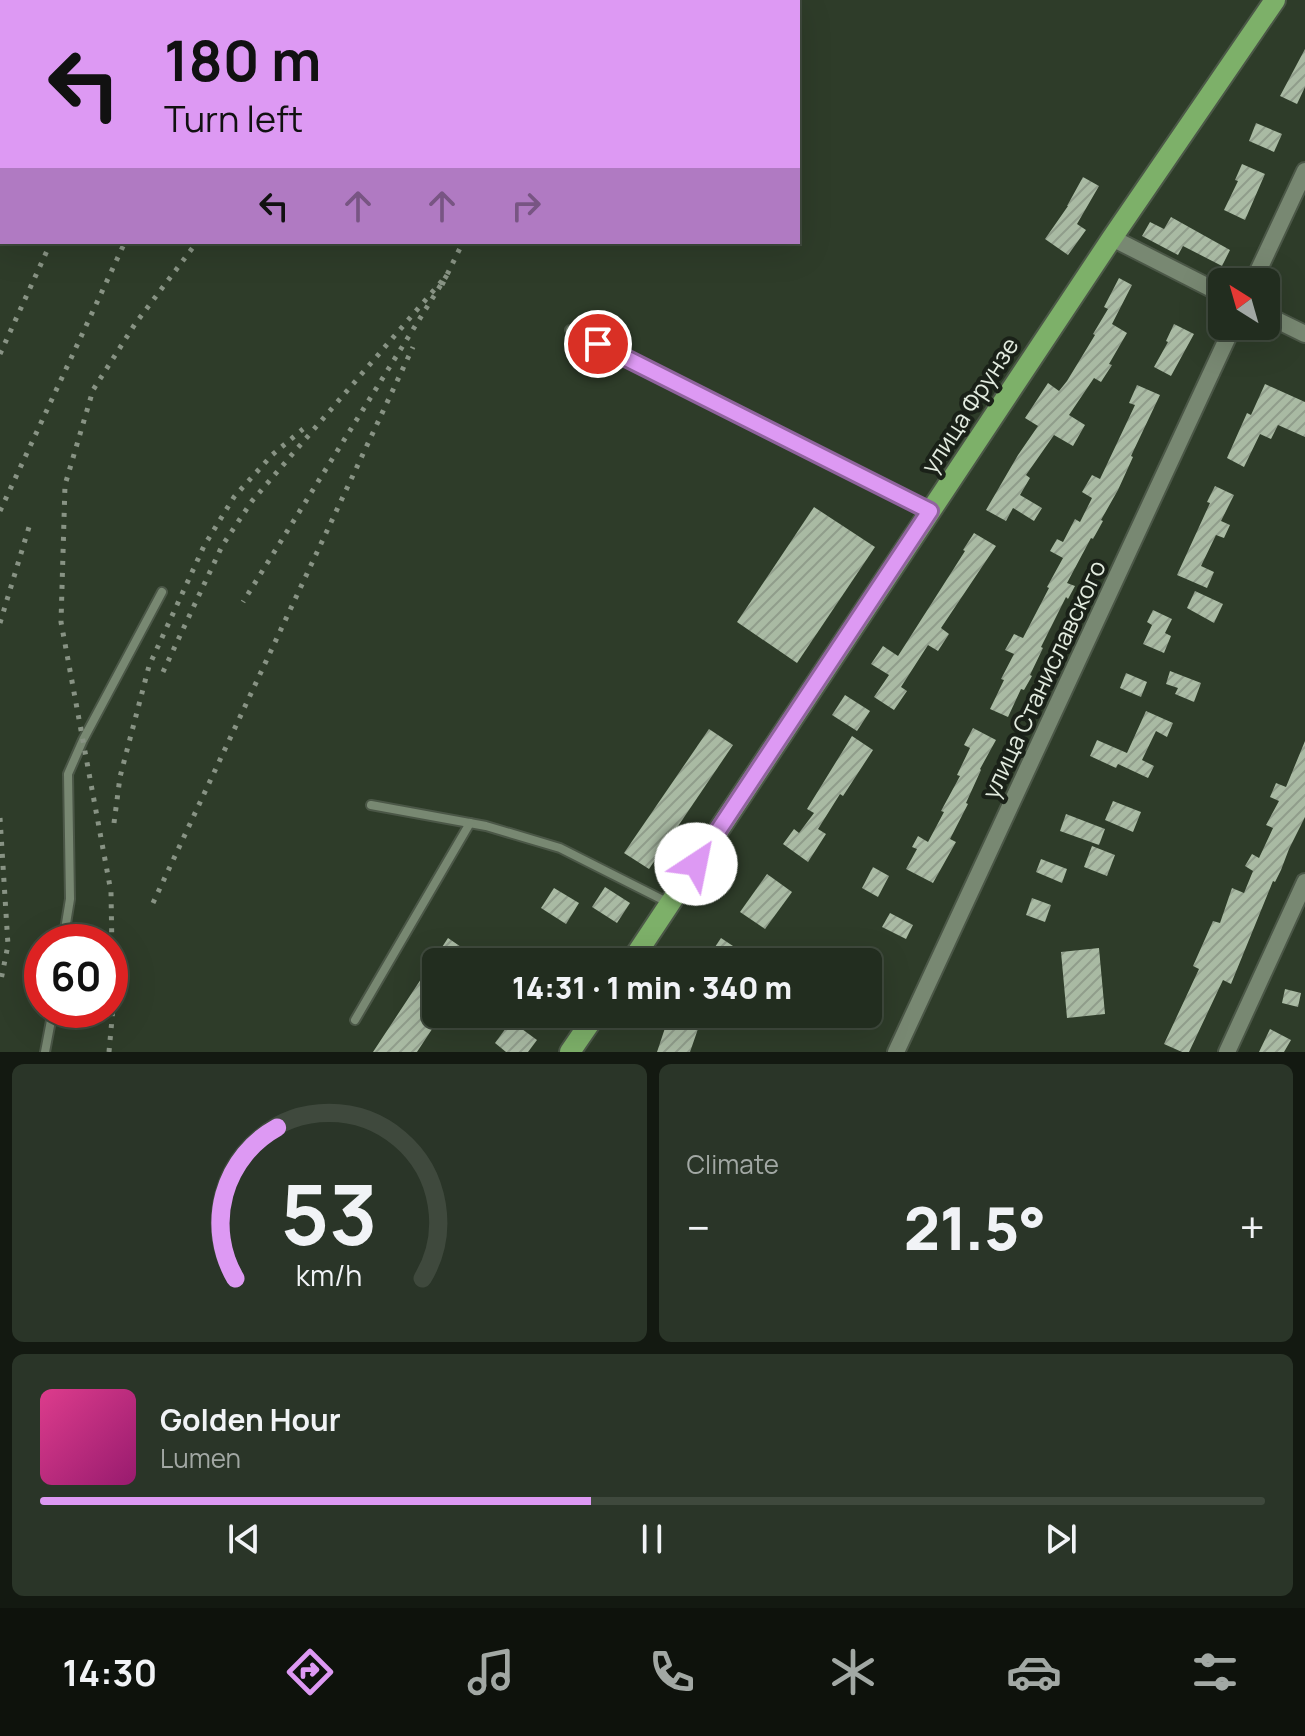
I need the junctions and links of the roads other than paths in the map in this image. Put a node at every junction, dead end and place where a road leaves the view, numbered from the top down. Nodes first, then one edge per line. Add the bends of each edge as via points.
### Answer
1 (1268, 2) edge
2 (1305, 171) edge
3 (1112, 238) junction
4 (1260, 268) edge
5 (1208, 287) edge
6 (1280, 322) edge
7 (570, 330) dead end
8 (1305, 334) edge
9 (1227, 340) edge
10 (930, 511) junction
11 (162, 592) dead end
12 (371, 805) dead end
13 (470, 823) junction
14 (1305, 882) edge
15 (670, 903) junction
16 (66, 924) edge
17 (640, 948) edge
18 (355, 1020) dead end
19 (50, 1028) edge
20 (588, 1028) edge
21 (575, 1051) edge
22 (45, 1052) edge
23 (896, 1052) edge
24 (1227, 1052) edge

1 - 3 main road, улица Фрунзе
2 - 4 street
3 - 5 street
3 - 10 main road, улица Фрунзе
6 - 8 street
7 - 10 lane
9 - 23 street, улица Станиславского
10 - 15 main road, улица Фрунзе
11 - 16 lane via 68,774
12 - 13 lane
13 - 15 lane via 560,848
13 - 18 lane
14 - 24 street
15 - 17 main road, улица Фрунзе
19 - 22 lane
20 - 21 main road

